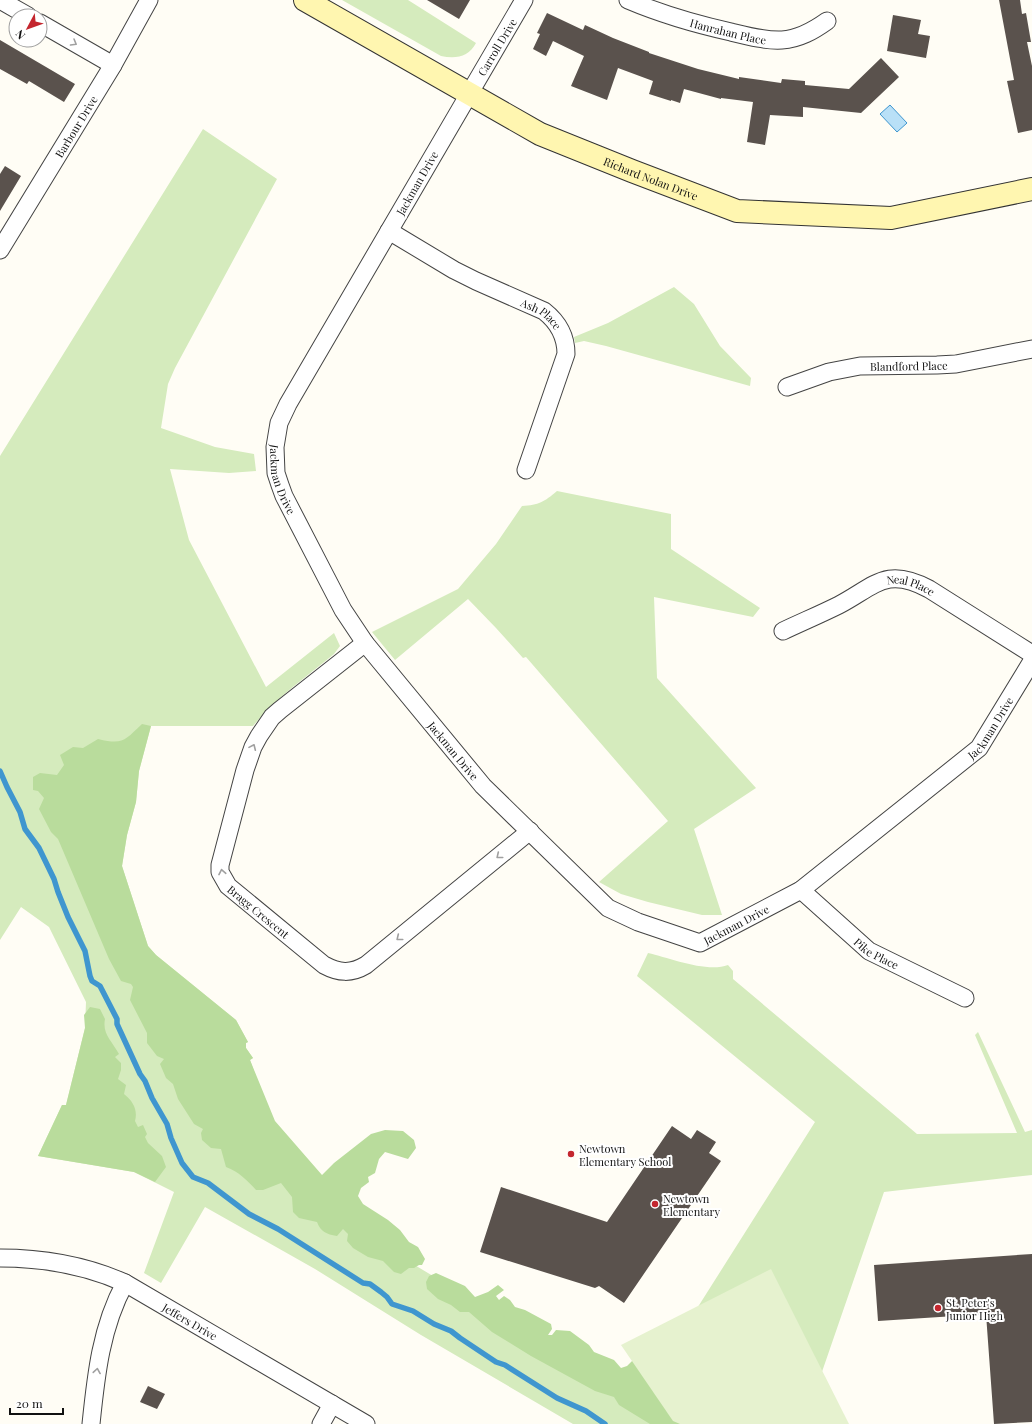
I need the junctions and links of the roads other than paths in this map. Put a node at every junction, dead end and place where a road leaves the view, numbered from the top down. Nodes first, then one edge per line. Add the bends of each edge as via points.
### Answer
1 (0, 0) edge
2 (149, 0) edge
3 (305, 0) edge
4 (524, 0) edge
5 (628, 0) edge
6 (14, 8) edge
7 (827, 21) dead end
8 (48, 28) edge
9 (113, 66) junction
10 (469, 94) junction
11 (1032, 189) edge
12 (389, 231) junction
13 (1, 246) edge
14 (1032, 349) edge
15 (787, 387) dead end
16 (526, 470) dead end
17 (783, 631) dead end
18 (365, 643) junction
19 (1032, 654) edge
20 (1032, 661) edge
21 (530, 831) junction
22 (801, 890) junction
23 (965, 998) dead end
24 (0, 1258) edge
25 (125, 1283) junction
26 (332, 1404) junction
27 (91, 1424) edge
28 (321, 1424) edge
29 (366, 1424) edge

1 - 6 street
2 - 9 street, Barbour Drive
3 - 10 main road, Richard Nolan Drive
4 - 10 street, Carroll Drive
5 - 7 street, Hanrahan Place via 691,22 769,40 796,38
8 -> 9 street
9 - 13 street, Barbour Drive
10 - 11 main road, Richard Nolan Drive via 540,134 737,211 891,218
10 - 12 street, Jackman Drive
12 - 16 street, Ash Place via 454,270 544,311 558,325 566,345 566,354
12 - 18 street, Jackman Drive via 288,404 279,423 274,447 276,473 284,496 343,610
14 - 15 street, Blandford Place via 956,364 860,366 829,372
17 - 19 street, Neal Place via 838,605 870,585 900,579 928,589
18 - 21 street, Jackman Drive via 483,786
21 -> 18 street, Bragg Crescent via 366,965 351,972 333,970 324,965 228,886 220,872 222,856 245,770 259,736 272,717
20 - 22 street, Jackman Drive via 979,748
21 - 22 street, Jackman Drive via 608,908 638,922 700,943
22 - 23 street, Pike Place via 869,951
24 - 25 street, Jeffers Drive via 66,1264 99,1272
25 - 26 street, Jeffers Drive
27 -> 25 street via 105,1334 113,1307
26 - 28 street
26 - 29 street, Jeffers Drive

